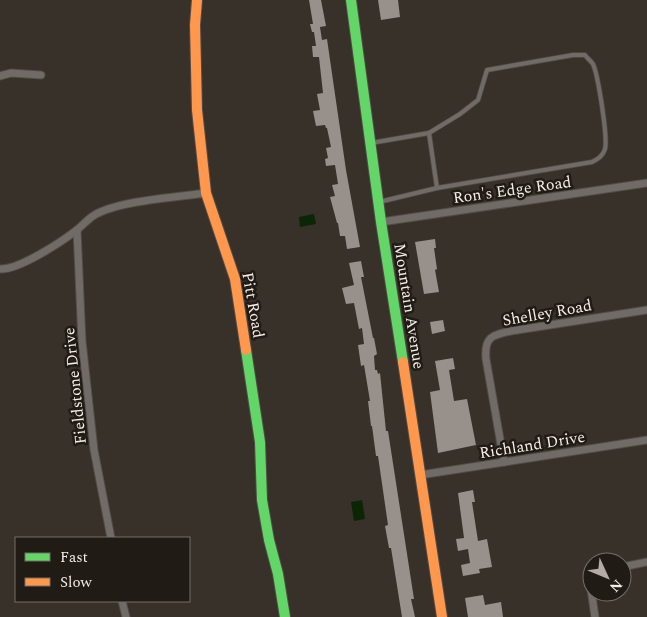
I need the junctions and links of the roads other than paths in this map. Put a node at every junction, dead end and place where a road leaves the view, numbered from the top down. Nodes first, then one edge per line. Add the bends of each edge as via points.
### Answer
1 (197, 0) edge
2 (351, 0) edge
3 (42, 75) dead end
4 (0, 76) edge
5 (429, 133) junction
6 (370, 143) junction
7 (647, 183) edge
8 (437, 188) junction
9 (206, 193) junction
10 (379, 202) junction
11 (382, 222) junction
12 (77, 230) junction
13 (0, 269) edge
14 (647, 310) edge
15 (647, 440) edge
16 (504, 462) junction
17 (420, 475) junction
18 (110, 537) edge
19 (647, 562) edge
20 (632, 565) edge
21 (122, 602) edge
22 (593, 602) edge
23 (126, 617) edge
24 (284, 617) edge
25 (442, 617) edge
26 (595, 617) edge

1 - 9 street, Pitt Road via 197,110
2 - 6 street, Mountain Avenue
3 - 4 street via 11,73
5 - 6 lane
5 - 8 lane
5 - 8 lane via 478,100 487,70 572,55 585,55 592,63 606,136 601,157 592,162
6 - 10 street, Mountain Avenue
7 - 11 street, Ron's Edge Road
8 - 10 lane
9 - 12 street via 111,208 93,216
9 - 24 street, Pitt Road via 236,279 260,442 262,500
10 - 11 street, Mountain Avenue
11 - 17 street, Mountain Avenue
12 - 13 street via 17,266
12 - 18 street, Fieldstone Drive via 82,341 94,450
14 - 16 street, Shelley Road via 502,332 487,341 486,358
15 - 16 street, Richland Drive
16 - 17 street, Richland Drive
17 - 25 street, Mountain Avenue
19 - 20 street
21 - 23 street
22 - 26 street

